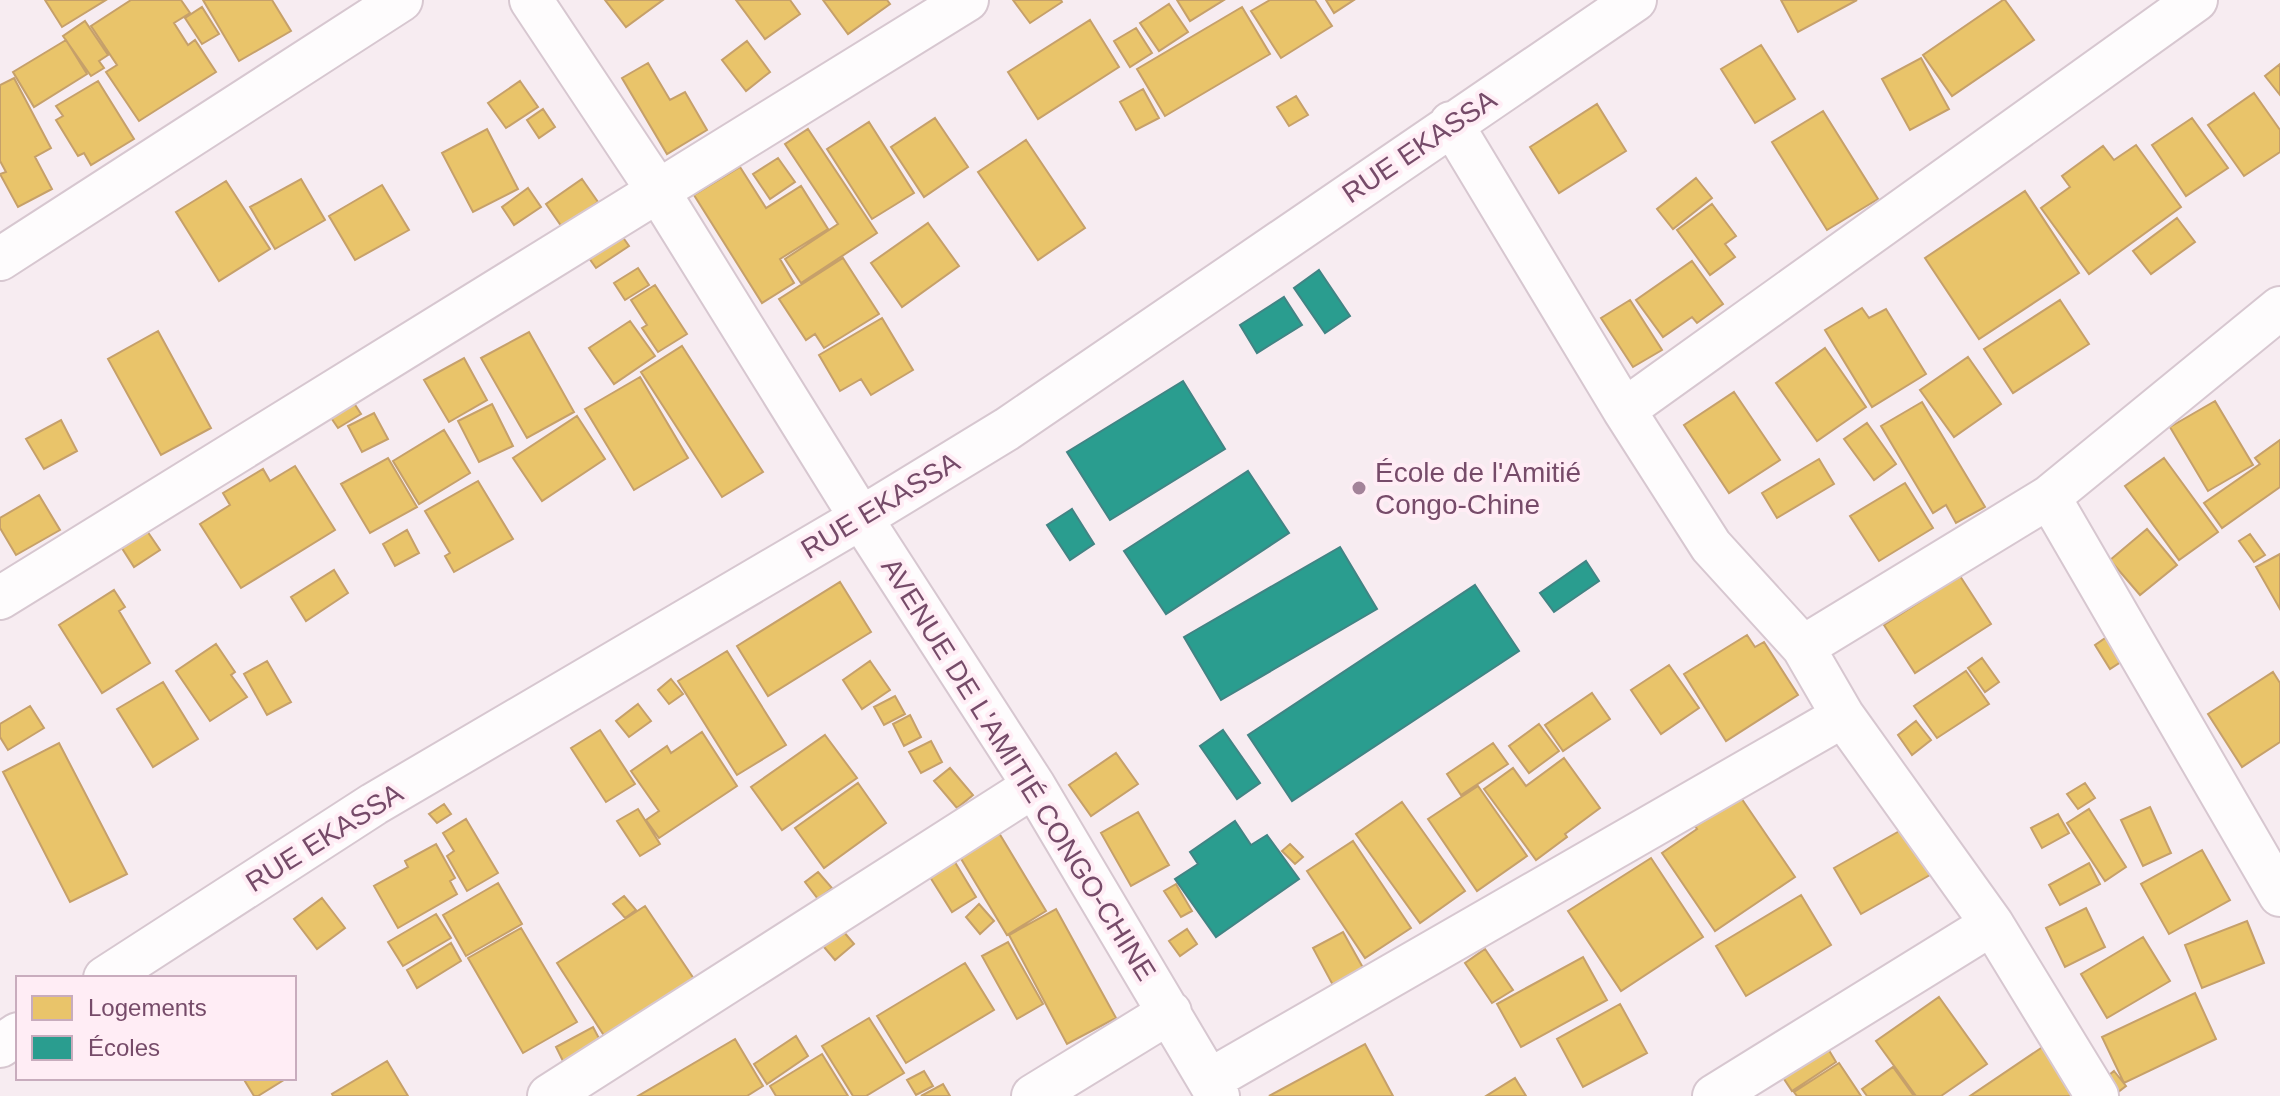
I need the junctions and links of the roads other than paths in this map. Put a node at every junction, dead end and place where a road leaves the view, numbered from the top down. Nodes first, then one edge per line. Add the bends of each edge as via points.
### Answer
1 (401, 0) edge
2 (531, 0) edge
3 (967, 0) edge
4 (1635, 0) edge
5 (2196, 0) edge
6 (1451, 123) junction
7 (658, 191) junction
8 (0, 259) edge
9 (2277, 318) edge
10 (1624, 410) junction
11 (2049, 497) junction
12 (861, 518) junction
13 (0, 598) edge
14 (1803, 647) junction
15 (1843, 716) junction
16 (1034, 786) junction
17 (2280, 895) edge
18 (1992, 924) junction
19 (108, 976) edge
20 (1170, 1012) junction
21 (1214, 1088) edge
22 (549, 1096) edge
23 (1033, 1096) edge
24 (1714, 1096) edge
25 (2097, 1096) edge

1 - 8 street
2 - 7 street, AVENUE DE L'AMITIÉ CONGO-CHINE
3 - 7 street
4 - 6 street, RUE EKASSA
5 - 10 street
6 - 10 street
6 - 12 street, RUE EKASSA via 1007,429
7 - 12 street, AVENUE DE L'AMITIÉ CONGO-CHINE
7 - 13 street
9 - 11 street
10 - 14 street via 1711,546
11 - 14 street
11 - 17 street
12 - 16 street, AVENUE DE L'AMITIÉ CONGO-CHINE
12 - 19 street, RUE EKASSA via 374,804
14 - 15 street
15 - 18 street
15 - 21 street
16 - 20 street, AVENUE DE L'AMITIÉ CONGO-CHINE
16 - 22 street
18 - 24 street
18 - 25 street
20 - 21 street, AVENUE DE L'AMITIÉ CONGO-CHINE
20 - 23 street

